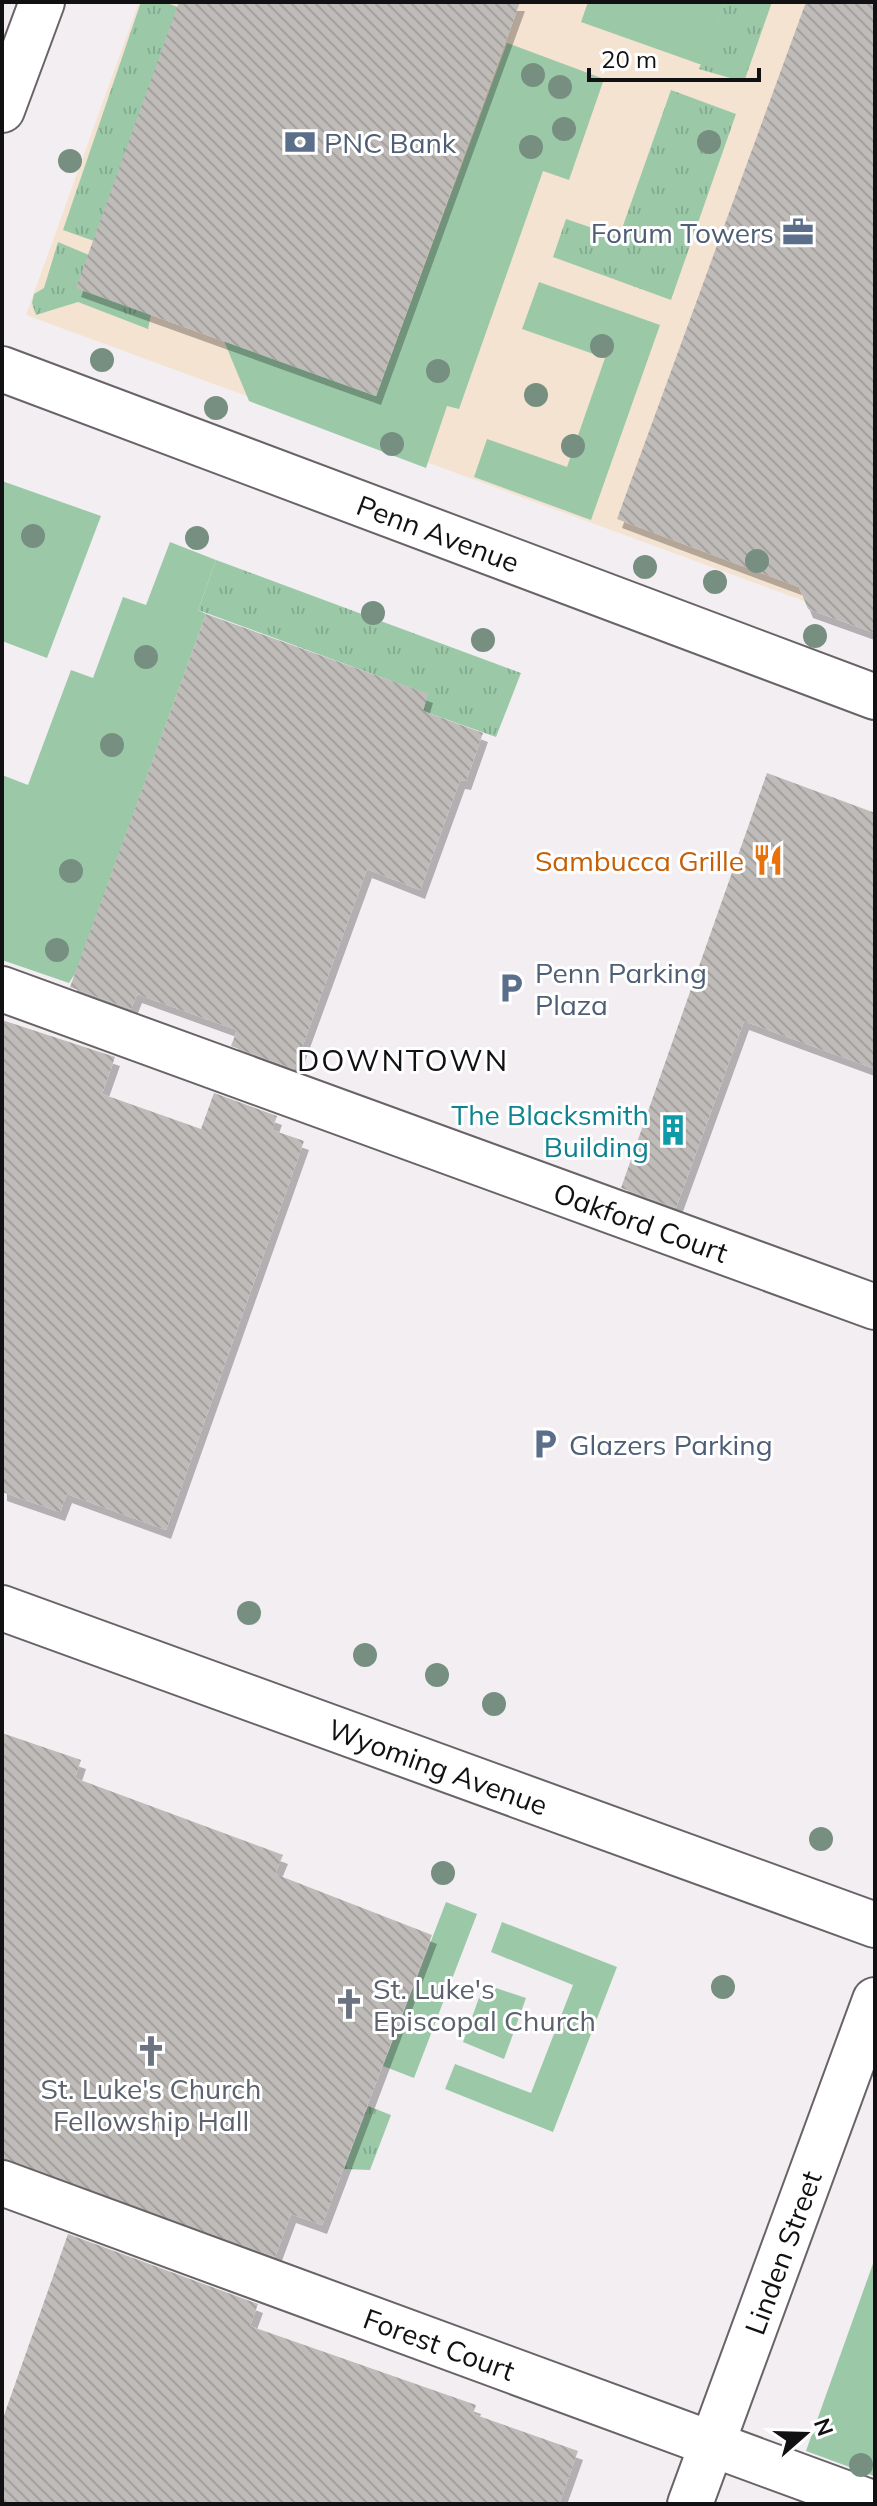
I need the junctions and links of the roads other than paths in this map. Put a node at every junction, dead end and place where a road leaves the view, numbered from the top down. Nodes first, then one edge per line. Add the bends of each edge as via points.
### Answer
1 (42, 2) edge
2 (2, 110) edge
3 (2, 369) edge
4 (875, 697) edge
5 (2, 989) edge
6 (875, 1307) edge
7 (2, 1608) edge
8 (875, 1925) edge
9 (875, 2000) edge
10 (2, 2183) edge
11 (712, 2445) junction
12 (690, 2504) edge
13 (875, 2504) edge

1 - 2 main road
3 - 4 main road, Penn Avenue
5 - 6 main road, Oakford Court
7 - 8 main road, Wyoming Avenue
9 - 11 main road, Linden Street
10 - 11 main road, Forest Court
11 - 12 main road, Linden Street
11 - 13 main road, Forest Court

